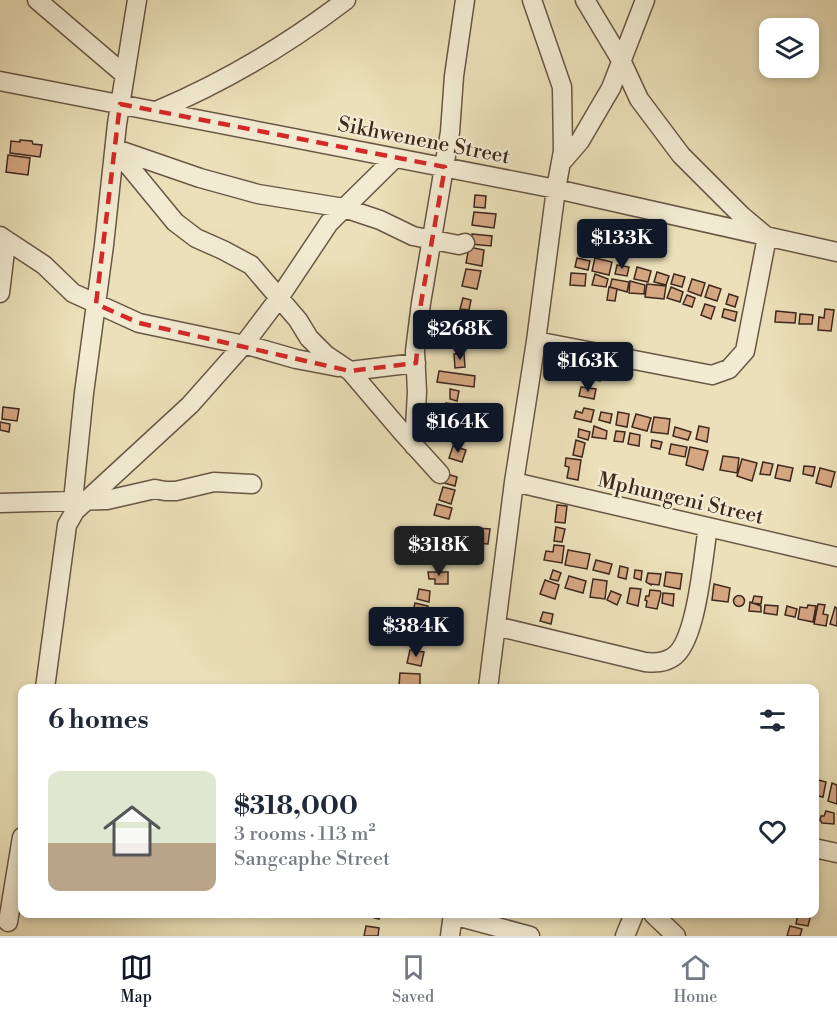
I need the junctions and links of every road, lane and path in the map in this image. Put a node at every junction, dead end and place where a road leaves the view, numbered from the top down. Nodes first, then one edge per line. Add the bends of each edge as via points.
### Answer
1 (37, 0) edge
2 (136, 0) edge
3 (346, 0) edge
4 (465, 0) edge
5 (531, 0) edge
6 (585, 0) edge
7 (645, 0) edge
8 (621, 60) junction
9 (125, 75) junction
10 (0, 81) edge
11 (120, 104) junction
12 (156, 111) junction
13 (115, 149) junction
14 (395, 158) junction
15 (561, 163) junction
16 (445, 168) junction
17 (556, 189) junction
18 (344, 208) junction
19 (0, 236) edge
20 (767, 237) junction
21 (431, 240) junction
22 (465, 243) dead end
23 (837, 252) edge
24 (0, 293) edge
25 (279, 298) junction
26 (96, 304) junction
27 (536, 341) junction
28 (243, 344) junction
29 (416, 363) junction
30 (348, 369) junction
31 (414, 446) junction
32 (440, 474) dead end
33 (514, 482) junction
34 (252, 484) dead end
35 (79, 501) junction
36 (0, 503) edge
37 (708, 527) junction
38 (837, 557) edge
39 (496, 627) junction
40 (46, 684) edge
41 (489, 684) edge
42 (819, 849) edge
43 (837, 853) edge
44 (18, 861) edge
45 (452, 918) edge
46 (467, 918) edge
47 (632, 918) edge
48 (657, 918) edge
49 (8, 922) dead end
50 (450, 936) edge
51 (530, 936) edge
52 (625, 936) edge
53 (676, 936) edge

1 - 9 street
2 - 9 street
3 - 12 street via 267,55
4 - 16 street
5 - 15 street via 562,87
6 - 8 street
7 - 8 street
8 - 15 street via 611,88 580,141
8 - 20 street via 639,99 681,155
9 - 11 street
10 - 11 street, Sikhwenene Street
11 - 12 street, Sikhwenene Street
11 - 13 street
12 - 14 street, Sikhwenene Street
13 - 18 street via 258,195
13 - 25 street via 175,222 196,238 251,265
13 - 26 street
14 - 16 street, Sikhwenene Street
14 - 18 street
15 - 17 street
16 - 17 street, Sikhwenene Street
16 - 21 street
17 - 20 street, Sikhwenene Street
17 - 27 street
18 - 21 street
18 - 25 street via 329,223
19 - 24 street via 5,251
19 - 26 street via 44,264 73,293
20 - 23 street, Sikhwenene Street
20 - 27 street via 745,351 729,369 712,375
21 - 22 street
21 - 29 street
25 - 28 street
25 - 30 street via 309,338
26 - 28 street via 139,323
26 - 35 street via 84,393
27 - 33 street
28 - 30 street
28 - 35 street via 190,405 125,466
29 - 30 street
29 - 31 street
30 - 31 street
31 - 32 street
33 - 37 street, Mphungeni Street
33 - 39 street
34 - 35 street via 213,482 176,491 155,489 106,500
35 - 36 street
35 - 40 street via 68,525
37 - 38 street, Mphungeni Street
37 - 39 street via 691,628 673,657 658,663 645,662
39 - 41 street
42 - 43 street
44 - 49 street
45 - 50 street
46 - 51 street
47 - 52 street
48 - 53 street

